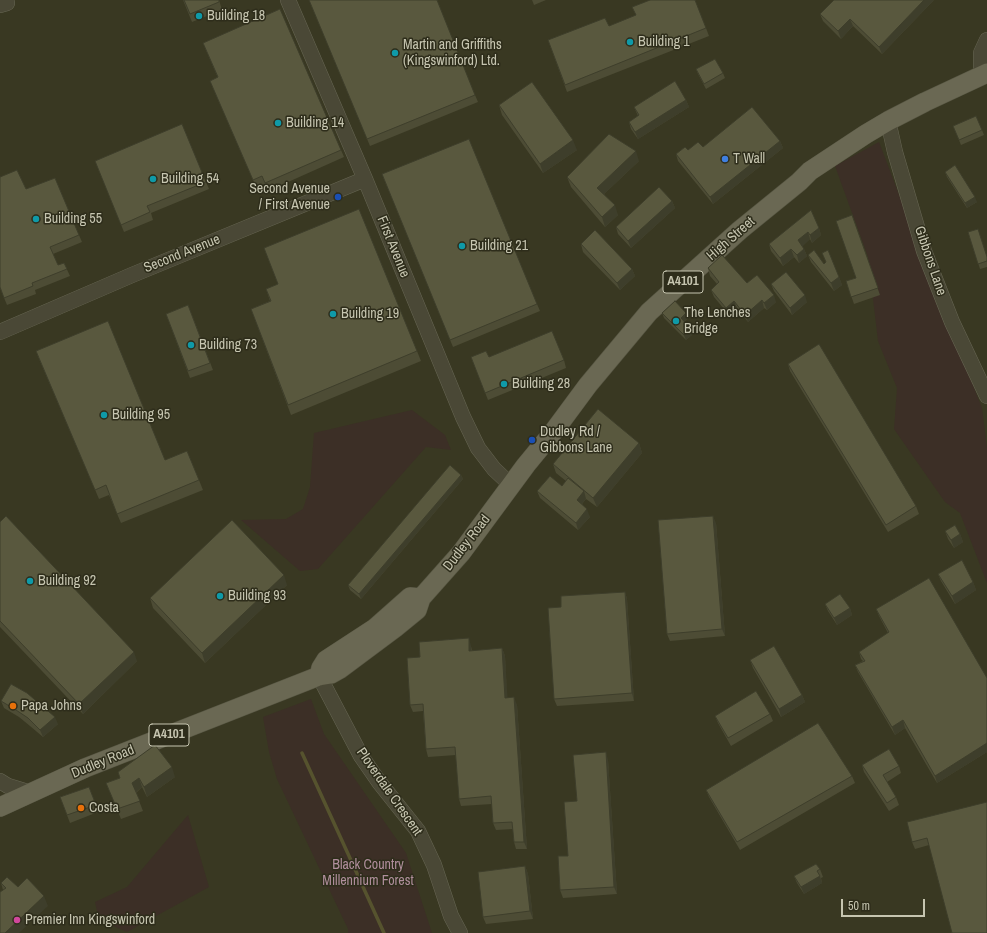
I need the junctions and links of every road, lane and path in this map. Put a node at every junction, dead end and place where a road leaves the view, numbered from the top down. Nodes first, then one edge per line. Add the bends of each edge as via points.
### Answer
1 (288, 0) edge
2 (987, 40) edge
3 (984, 74) edge
4 (888, 121) junction
5 (365, 179) junction
6 (0, 332) edge
7 (987, 396) edge
8 (511, 485) junction
9 (319, 676) junction
10 (0, 781) edge
11 (31, 793) junction
12 (0, 806) edge
13 (460, 933) edge

1 - 5 street, First Avenue
2 - 3 street via 981,53
3 - 4 main road, High Street / A4101
4 - 7 street, Gibbons Lane via 924,251 952,322
4 - 8 main road, High Street / A4101 via 810,171 740,230 650,312 588,385
5 - 6 street, Second Avenue
5 - 8 street, First Avenue via 463,417 478,448 494,469
8 - 9 main road, Dudley Road / A4101 via 461,553 421,598 417,610 340,669
9 - 11 main road, Dudley Road / A4101 via 85,768
9 - 13 street, Ploverdale Crescent via 361,756 418,831
10 - 11 street
11 - 12 main road, Dudley Road / A4101

